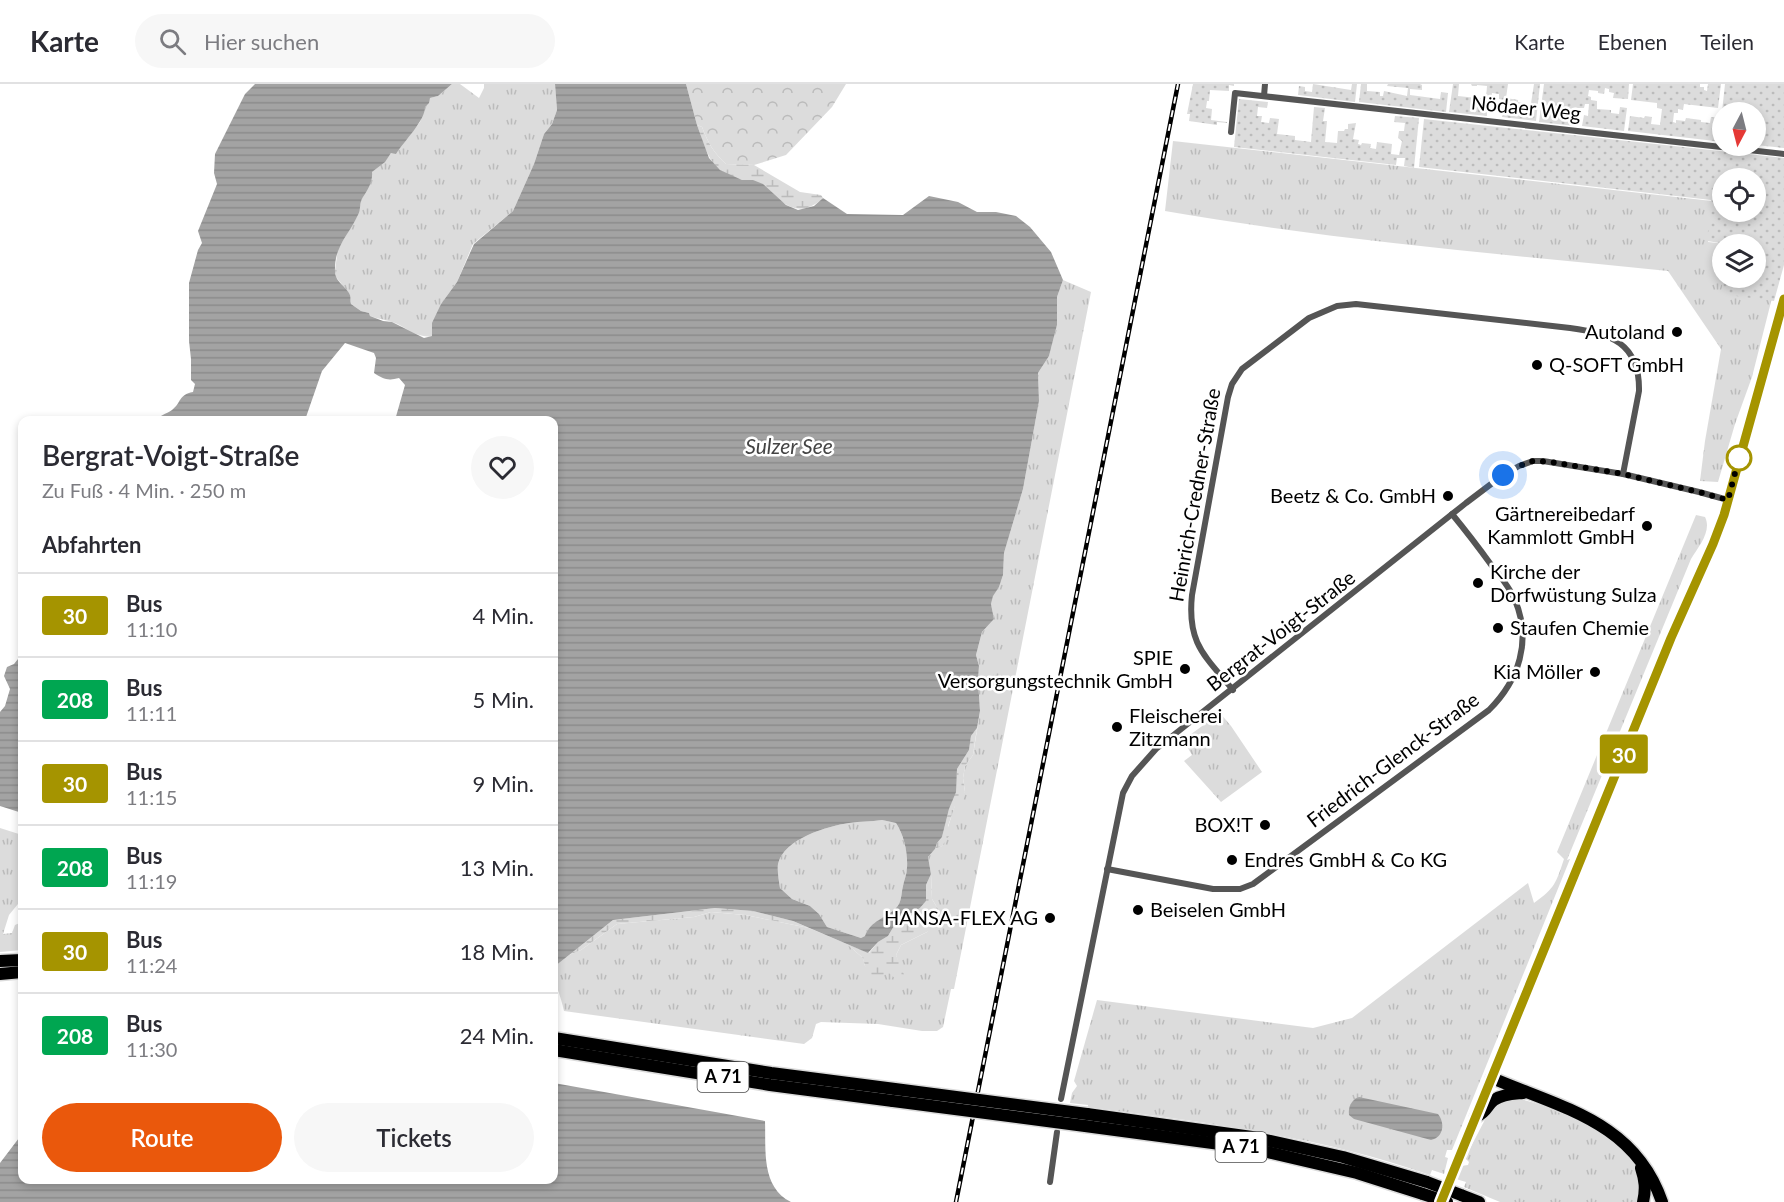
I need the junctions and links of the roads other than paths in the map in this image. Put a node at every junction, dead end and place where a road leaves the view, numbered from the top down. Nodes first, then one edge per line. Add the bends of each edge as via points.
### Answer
1 (1265, 84) edge
2 (1264, 96) junction
3 (1231, 132) dead end
4 (1784, 154) edge
5 (1784, 299) edge
6 (1623, 474) junction
7 (1728, 500) junction
8 (1452, 514) junction
9 (1233, 690) junction
10 (1107, 869) junction
11 (18, 960) edge
12 (0, 962) edge
13 (18, 972) edge
14 (0, 974) edge
15 (558, 1039) edge
16 (558, 1051) edge
17 (1492, 1078) junction
18 (1527, 1093) junction
19 (894, 1095) junction
20 (1061, 1099) dead end
21 (1476, 1117) junction
22 (1057, 1132) dead end
23 (1636, 1156) junction
24 (1451, 1177) dead end
25 (1050, 1182) dead end
26 (1425, 1188) junction
27 (1447, 1202) edge
28 (1479, 1202) edge
29 (1643, 1202) edge
30 (1662, 1202) edge

1 - 2 street
2 - 3 street, Nödaer Weg via 1235,93
2 - 4 street, Nödaer Weg
5 - 7 main road
6 - 7 street, Bergrat-Voigt-Straße
6 - 8 street, Bergrat-Voigt-Straße via 1533,461 1503,475
6 - 9 street, Heinrich-Credner-Straße via 1639,380 1633,359 1609,336 1570,328 1356,304 1336,306 1309,318 1242,369 1232,384 1226,407 1190,616 1201,651
7 - 17 main road
8 - 9 street, Bergrat-Voigt-Straße
8 - 10 street, Friedrich-Glenck-Straße via 1502,578 1515,599 1522,624 1518,665 1502,697 1253,884 1240,889 1213,889
9 - 10 street, Bergrat-Voigt-Straße via 1156,749 1131,776 1123,793
10 - 20 street, Bergrat-Voigt-Straße
11 - 12 highway
13 - 14 highway
15 - 19 highway, A 71
16 - 19 highway, A 71 via 770,1085
17 - 18 highway
17 - 21 main road
18 - 21 highway via 1499,1097
18 - 23 highway via 1598,1123
19 - 26 highway, A 71, bridge via 1252,1137 1352,1159
21 - 24 main road
22 - 25 street
23 - 29 highway via 1645,1180
23 - 30 highway via 1654,1179
26 - 27 highway, A 71, bridge
26 - 28 highway, A 71, bridge

